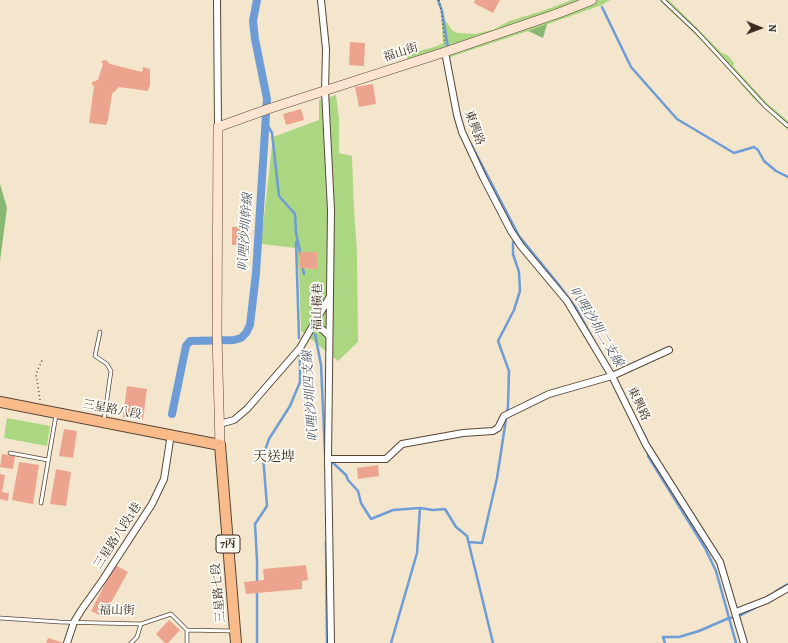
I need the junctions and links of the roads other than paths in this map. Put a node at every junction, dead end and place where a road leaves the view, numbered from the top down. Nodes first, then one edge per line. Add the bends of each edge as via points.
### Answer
1 (217, 0) edge
2 (321, 0) edge
3 (592, 0) edge
4 (663, 0) edge
5 (445, 52) junction
6 (325, 90) junction
7 (788, 126) edge
8 (218, 128) junction
9 (329, 296) junction
10 (313, 325) junction
11 (100, 332) dead end
12 (329, 336) junction
13 (669, 350) dead end
14 (612, 376) junction
15 (0, 402) edge
16 (56, 413) junction
17 (104, 422) junction
18 (219, 424) junction
19 (171, 434) junction
20 (220, 445) junction
21 (10, 452) dead end
22 (328, 459) junction
23 (48, 460) junction
24 (41, 503) dead end
25 (788, 588) edge
26 (736, 612) junction
27 (0, 618) edge
28 (74, 622) junction
29 (141, 624) junction
30 (187, 630) junction
31 (235, 630) junction
32 (67, 643) edge
33 (131, 643) edge
34 (187, 643) edge
35 (236, 643) edge
36 (331, 643) edge
37 (744, 643) edge

1 - 8 street
2 - 6 street via 326,49
3 - 5 street, 福山街
4 - 7 lane via 697,32 765,106
5 - 6 street, 福山街
5 - 14 street, 東興路 via 462,132 511,230 521,246 567,300
6 - 8 street, 福山街
6 - 9 street, 福山橫巷 via 330,210
8 - 18 street
9 - 10 street
9 - 12 street, 福山橫巷
10 - 12 street
10 - 18 street via 300,348 247,409 234,420
11 - 17 lane via 95,356 107,364 111,371
12 - 22 street, 福山橫巷
13 - 14 street
14 - 22 street via 550,394 504,416 498,428 493,431 463,433 402,444 386,459
14 - 26 street, 東興路 via 646,445 720,562
15 - 16 main road, 三星路八段
16 - 17 main road, 三星路八段
16 - 23 lane
17 - 19 main road, 三星路八段
18 - 20 street
19 - 20 main road, 三星路八段
19 - 28 street, 三星路八段1巷 via 164,479 152,504
20 - 31 main road, 三星路七段 / 7丙
21 - 23 lane
22 - 36 street, 福山橫巷
23 - 24 lane
25 - 26 street via 767,600
26 - 37 street, 東興路
27 - 28 lane, 福山街
28 - 29 lane, 福山街
28 - 32 street, 三星路八段1巷
29 - 30 lane, 福山街 via 171,614
29 - 33 lane via 137,636
30 - 31 lane
30 - 34 lane
31 - 35 main road, 三星路七段 / 7丙

